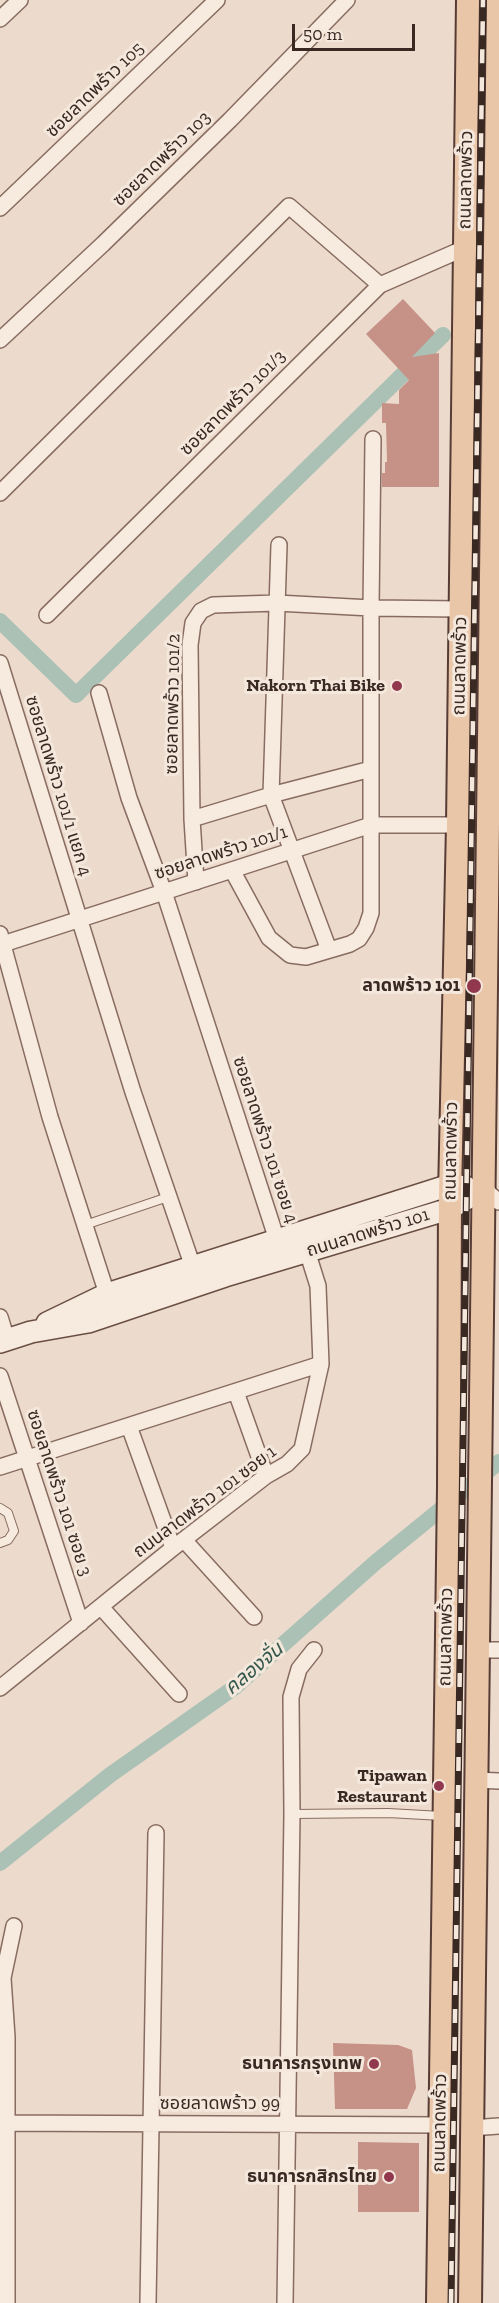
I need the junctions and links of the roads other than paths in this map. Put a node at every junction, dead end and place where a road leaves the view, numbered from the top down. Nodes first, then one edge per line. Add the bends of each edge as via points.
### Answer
1 (20, 0) edge
2 (217, 0) edge
3 (347, 0) edge
4 (468, 0) edge
5 (498, 0) edge
6 (0, 20) edge
7 (498, 126) edge
8 (0, 208) edge
9 (465, 248) junction
10 (380, 285) junction
11 (0, 340) edge
12 (496, 406) edge
13 (373, 439) dead end
14 (0, 493) edge
15 (279, 545) dead end
16 (494, 575) edge
17 (277, 603) junction
18 (371, 608) junction
19 (461, 609) junction
20 (47, 615) dead end
21 (0, 663) edge
22 (99, 693) dead end
23 (371, 769) junction
24 (271, 795) junction
25 (493, 803) edge
26 (192, 819) junction
27 (371, 825) junction
28 (458, 825) junction
29 (493, 838) edge
30 (290, 851) junction
31 (232, 870) junction
32 (196, 882) junction
33 (164, 892) junction
34 (78, 920) junction
35 (1, 941) edge
36 (329, 950) junction
37 (492, 1083) edge
38 (450, 1185) junction
39 (491, 1195) edge
40 (168, 1197) junction
41 (449, 1209) junction
42 (85, 1225) junction
43 (277, 1240) junction
44 (307, 1251) junction
45 (194, 1267) junction
46 (107, 1294) junction
47 (0, 1317) edge
48 (31, 1332) junction
49 (4, 1341) edge
50 (321, 1364) junction
51 (0, 1376) edge
52 (236, 1392) junction
53 (129, 1426) junction
54 (28, 1459) junction
55 (0, 1467) edge
56 (266, 1476) junction
57 (0, 1508) edge
58 (0, 1543) edge
59 (178, 1544) junction
60 (101, 1607) junction
61 (254, 1617) dead end
62 (81, 1623) junction
63 (314, 1650) dead end
64 (488, 1650) edge
65 (0, 1688) edge
66 (179, 1694) dead end
67 (475, 1780) junction
68 (499, 1781) edge
69 (292, 1814) junction
70 (444, 1816) junction
71 (156, 1833) dead end
72 (14, 1926) dead end
73 (4, 2123) edge
74 (151, 2123) junction
75 (287, 2124) junction
76 (440, 2125) junction
77 (499, 2126) edge
78 (471, 2128) junction
79 (7, 2303) edge
80 (148, 2303) edge
81 (285, 2303) edge
82 (438, 2303) edge
83 (470, 2303) edge

1 - 6 street
2 - 8 street, ซอยลาดพร้าว 105
3 - 11 street, ซอยลาดพร้าว 103 via 137,211
4 - 9 main road, ถนนลาดพร้าว
5 - 7 main road, ถนนลาดพร้าว
7 - 12 main road, ถนนลาดพร้าว
9 - 10 street, ซอยลาดพร้าว 101/3
9 - 19 main road, ถนนลาดพร้าว
10 - 14 street via 289,206
10 - 20 street, ซอยลาดพร้าว 101/3
12 - 16 main road, ถนนลาดพร้าว
13 - 18 street
15 - 17 street
16 - 25 main road, ถนนลาดพร้าว
17 - 18 street, ซอยลาดพร้าว 101/2
17 - 24 street
17 - 26 street, ซอยลาดพร้าว 101/2 via 213,605 201,611 193,623
18 - 19 street, ซอยลาดพร้าว 101/2
18 - 23 street
19 - 28 main road, ถนนลาดพร้าว
21 - 34 street, ซอยลาดพร้าว 101/1 แยก 4
22 - 33 street, ซอยลาดพร้าว 101 ซอย 4 via 129,798
23 - 24 street
23 - 27 street
24 - 26 street
24 - 30 street
25 - 29 main road, ถนนลาดพร้าว
26 - 32 street, ซอยลาดพร้าว 101/2
27 - 28 street, ซอยลาดพร้าว 101/1
27 - 30 street, ซอยลาดพร้าว 101/1
27 - 36 street via 371,913 359,939
28 - 38 main road, ถนนลาดพร้าว
29 - 37 main road, ถนนลาดพร้าว
30 - 31 street, ซอยลาดพร้าว 101/1
30 - 36 street
31 - 32 street, ซอยลาดพร้าว 101/1
31 - 36 street via 269,938 279,947 306,957
32 - 33 street, ซอยลาดพร้าว 101/1
33 - 34 street, ซอยลาดพร้าว 101/1
33 - 43 street, ซอยลาดพร้าว 101 ซอย 4
34 - 35 street, ซอยลาดพร้าว 101/1
34 - 40 street, ซอยลาดพร้าว 101/1 แยก 4
35 - 42 street
37 - 39 main road, ถนนลาดพร้าว
38 - 39 street, ถนนลาดพร้าว 101
38 - 41 main road, ถนนลาดพร้าว
38 - 43 street, ถนนลาดพร้าว 101
39 - 41 street, ถนนลาดพร้าว 101
39 - 64 main road, ถนนลาดพร้าว via 479,1495
40 - 42 lane
40 - 45 street, ซอยลาดพร้าว 101/1 แยก 4
41 - 44 street, ถนนลาดพร้าว 101
41 - 70 main road, ถนนลาดพร้าว
42 - 46 street
43 - 45 street, ถนนลาดพร้าว 101
44 - 48 street, ถนนลาดพร้าว 101 via 88,1322
44 - 50 street, ถนนลาดพร้าว 101 ซอย 1 via 318,1286
45 - 46 street, ถนนลาดพร้าว 101
46 - 48 street, ถนนลาดพร้าว 101
47 - 49 street
48 - 49 street, ถนนลาดพร้าว 101
50 - 52 street
50 - 56 street, ถนนลาดพร้าว 101 ซอย 1 via 302,1449
51 - 54 street, ซอยลาดพร้าว 101 ซอย 3
52 - 53 street
52 - 56 street
53 - 54 street
53 - 59 street
54 - 55 street
54 - 62 street, ซอยลาดพร้าว 101 ซอย 3
56 - 59 street, ถนนลาดพร้าว 101 ซอย 1
57 - 58 lane via 8,1513 14,1531
59 - 60 street, ถนนลาดพร้าว 101 ซอย 1
59 - 61 street
60 - 62 street, ถนนลาดพร้าว 101 ซอย 1
60 - 66 street
62 - 65 street, ถนนลาดพร้าว 101 ซอย 1
63 - 69 street via 299,1669 291,1697
64 - 67 main road, ถนนลาดพร้าว
67 - 68 street
67 - 78 main road, ถนนลาดพร้าว
69 - 70 lane
69 - 75 street
70 - 76 main road, ถนนลาดพร้าว
71 - 74 street
72 - 73 street via 3,1978 7,2037
73 - 74 street, ซอยลาดพร้าว 99
73 - 79 street
74 - 75 street, ซอยลาดพร้าว 99
74 - 80 street
75 - 76 street, ซอยลาดพร้าว 99
75 - 81 street
76 - 82 main road, ถนนลาดพร้าว
77 - 78 street
78 - 83 main road, ถนนลาดพร้าว

